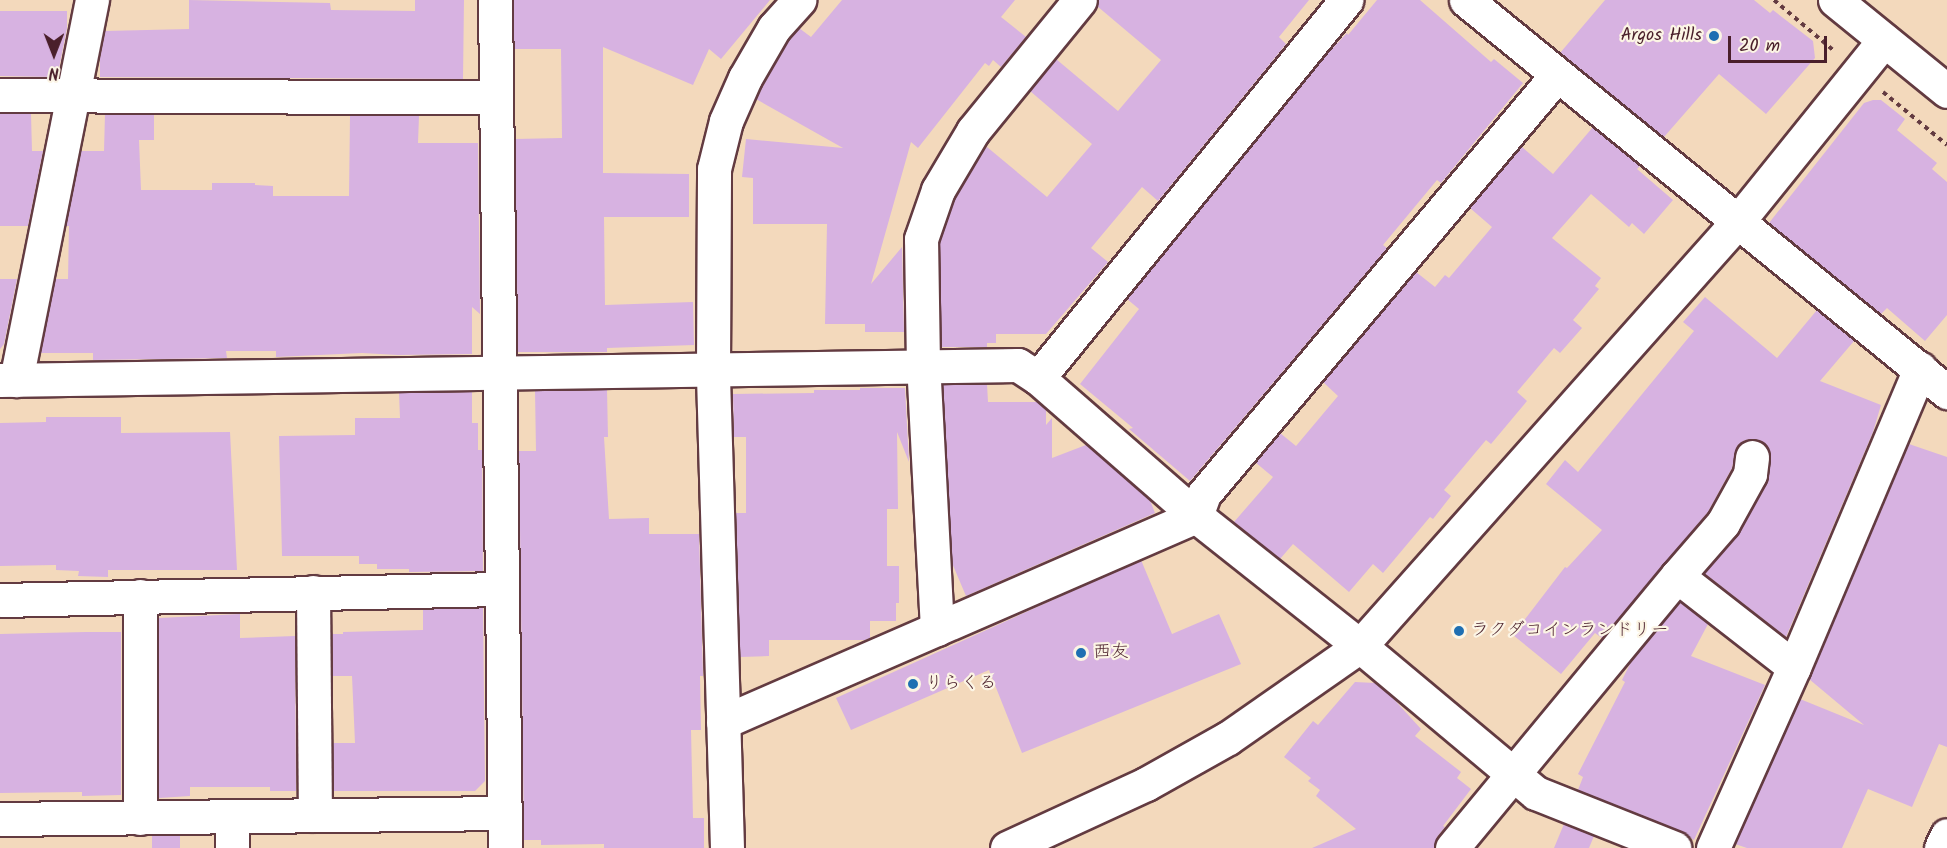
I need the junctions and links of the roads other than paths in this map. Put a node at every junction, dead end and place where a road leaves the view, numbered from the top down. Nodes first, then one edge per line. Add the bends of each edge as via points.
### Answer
1 (92, 0) edge
2 (495, 0) edge
3 (799, 0) edge
4 (1080, 0) edge
5 (1347, 0) edge
6 (1466, 0) edge
7 (1835, 0) edge
8 (1884, 40) junction
9 (1557, 75) junction
10 (1947, 91) edge
11 (0, 95) edge
12 (74, 96) junction
13 (496, 98) junction
14 (1739, 220) junction
15 (923, 364) junction
16 (713, 368) junction
17 (1920, 369) junction
18 (499, 374) junction
19 (1038, 378) junction
20 (8, 380) edge
21 (1947, 392) edge
22 (1752, 457) dead end
23 (1196, 516) junction
24 (1677, 576) junction
25 (502, 589) junction
26 (313, 592) junction
27 (140, 596) junction
28 (0, 600) edge
29 (937, 630) junction
30 (1360, 646) junction
31 (1794, 667) junction
32 (723, 722) junction
33 (1511, 773) junction
34 (505, 813) junction
35 (315, 815) junction
36 (140, 818) junction
37 (0, 819) edge
38 (232, 832) edge
39 (1947, 835) edge
40 (505, 848) edge
41 (727, 848) edge
42 (1007, 848) edge
43 (1452, 848) edge
44 (1674, 848) edge
45 (1713, 848) edge
46 (1941, 848) edge

1 - 12 main road
2 - 13 main road
3 - 16 main road via 774,28 744,78 726,121 714,169
4 - 15 main road via 973,131 938,190 921,239
5 - 19 main road
6 - 9 main road
7 - 8 main road
8 - 10 main road
8 - 14 main road
9 - 14 main road
9 - 23 main road via 1204,494
11 - 12 main road
12 - 13 main road
12 - 20 main road
13 - 18 main road
14 - 17 main road
14 - 30 main road
15 - 16 main road
15 - 19 main road via 1018,365
15 - 29 main road
16 - 18 main road
16 - 32 main road
17 - 21 main road
17 - 31 main road
18 - 20 main road
18 - 25 main road
19 - 23 main road
22 - 24 main road via 1750,474 1723,523
23 - 29 main road
23 - 30 main road
24 - 31 main road
24 - 33 main road
25 - 26 main road
25 - 34 main road
26 - 27 main road
26 - 35 main road
27 - 28 main road
27 - 36 main road
29 - 32 main road
30 - 33 main road
30 - 42 main road via 1228,738 1146,784
31 - 45 main road
32 - 41 main road
33 - 43 main road
33 - 44 main road via 1536,793
34 - 35 main road
34 - 40 main road
35 - 38 main road
36 - 37 main road
36 - 38 main road
39 - 46 main road

